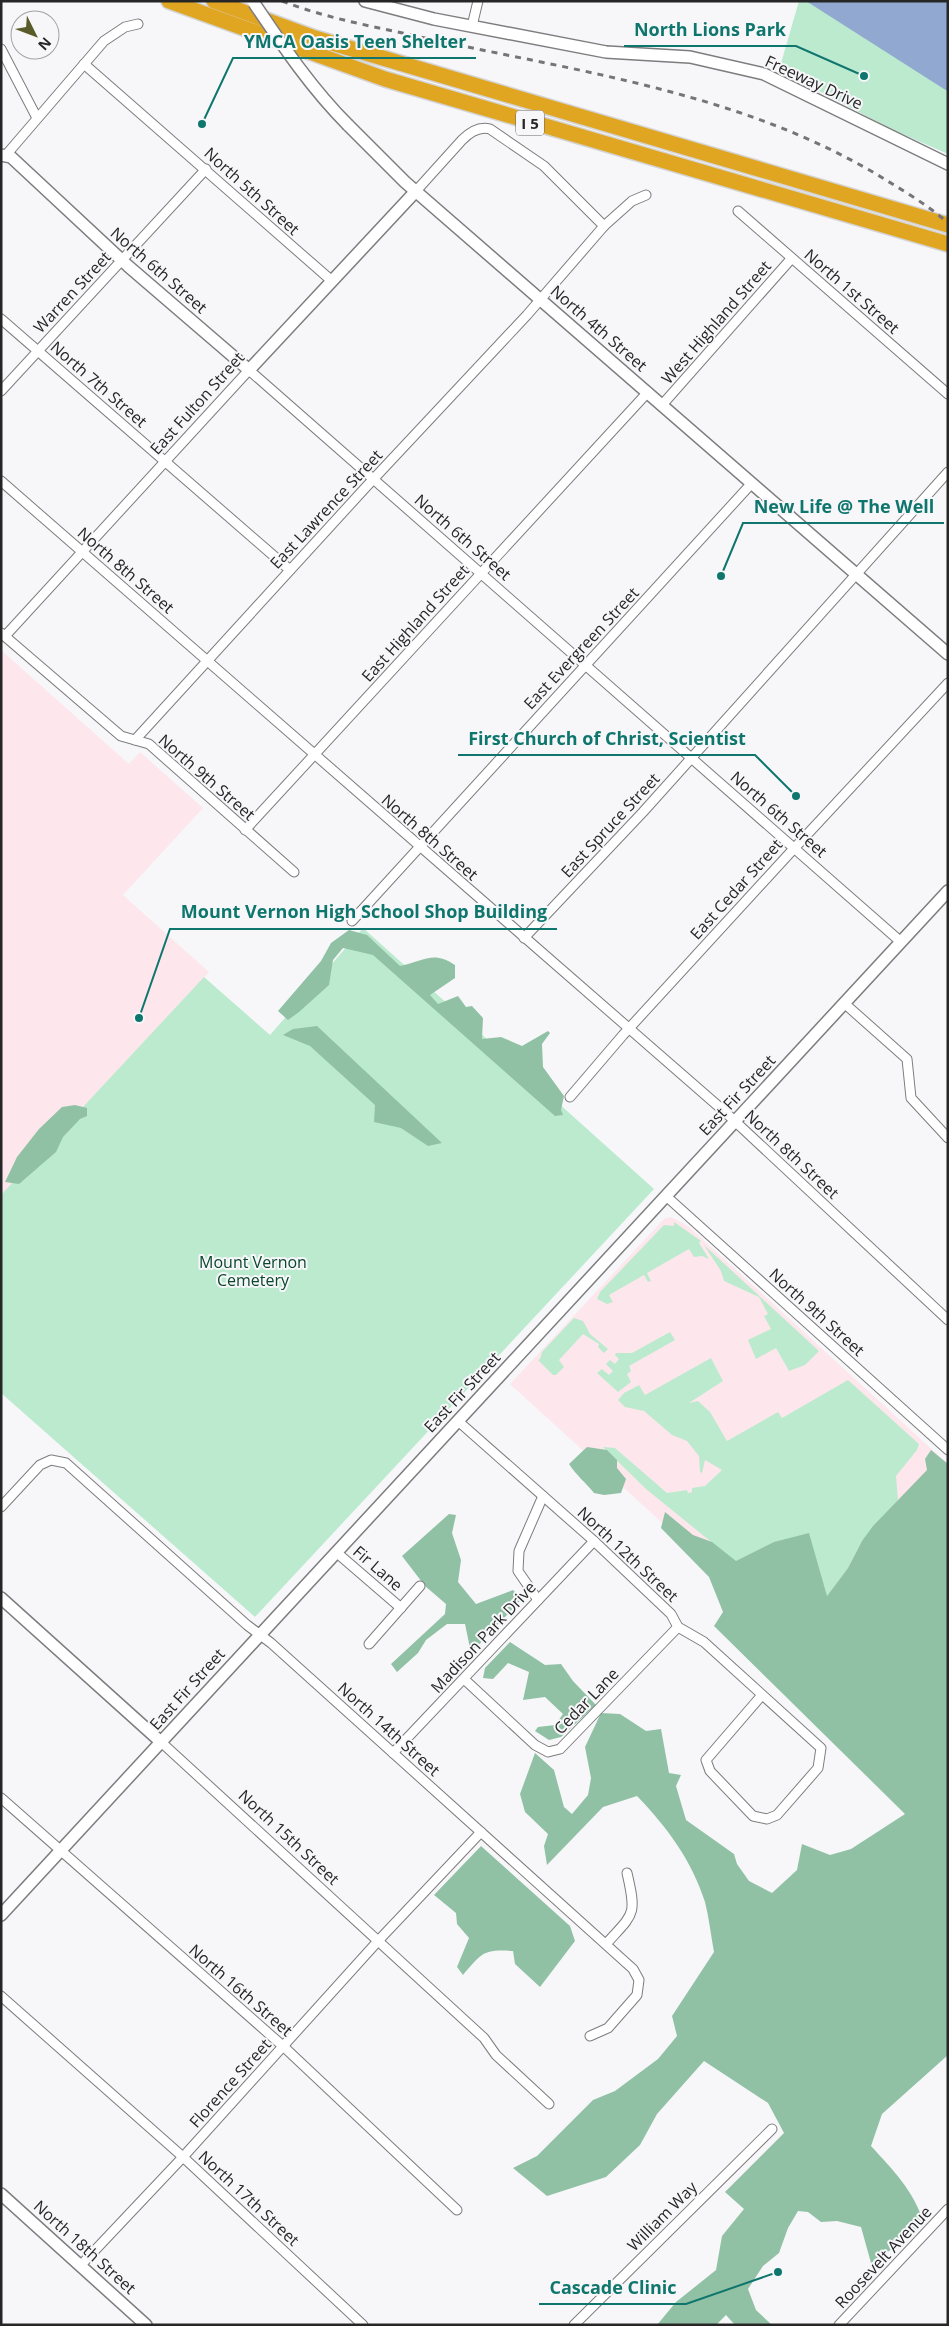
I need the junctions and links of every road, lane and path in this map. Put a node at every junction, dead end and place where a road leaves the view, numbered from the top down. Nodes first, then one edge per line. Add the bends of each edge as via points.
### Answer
1 (214, 1) edge
2 (365, 1) edge
3 (478, 1) edge
4 (171, 2) edge
5 (254, 2) edge
6 (138, 24) dead end
7 (472, 26) junction
8 (1, 49) edge
9 (84, 64) junction
10 (37, 118) junction
11 (4, 155) edge
12 (948, 164) edge
13 (206, 169) junction
14 (416, 191) junction
15 (646, 195) dead end
16 (738, 211) dead end
17 (948, 225) edge
18 (604, 226) junction
19 (948, 244) edge
20 (791, 259) junction
21 (122, 260) junction
22 (332, 281) junction
23 (540, 299) junction
24 (1, 319) edge
25 (38, 352) junction
26 (249, 370) junction
27 (1, 392) edge
28 (648, 392) junction
29 (948, 394) edge
30 (662, 405) junction
31 (166, 461) junction
32 (948, 472) edge
33 (1, 480) edge
34 (373, 480) junction
35 (752, 484) junction
36 (83, 552) junction
37 (290, 570) junction
38 (480, 574) junction
39 (856, 574) junction
40 (4, 634) edge
41 (948, 654) edge
42 (207, 660) junction
43 (587, 665) junction
44 (948, 683) edge
45 (135, 740) junction
46 (314, 755) junction
47 (691, 758) junction
48 (245, 830) junction
49 (420, 847) junction
50 (794, 848) junction
51 (294, 872) dead end
52 (948, 891) edge
53 (352, 921) dead end
54 (524, 938) junction
55 (901, 942) junction
56 (844, 1003) junction
57 (629, 1030) junction
58 (570, 1097) dead end
59 (735, 1122) junction
60 (948, 1138) edge
61 (666, 1196) junction
62 (948, 1320) edge
63 (458, 1421) junction
64 (948, 1450) edge
65 (543, 1496) junction
66 (1, 1507) edge
67 (594, 1541) junction
68 (336, 1552) junction
69 (420, 1586) dead end
70 (1, 1598) edge
71 (538, 1600) junction
72 (401, 1608) junction
73 (678, 1627) junction
74 (260, 1635) junction
75 (369, 1644) dead end
76 (464, 1679) junction
77 (762, 1695) junction
78 (161, 1742) junction
79 (393, 1753) junction
80 (1, 1798) edge
81 (481, 1832) junction
82 (61, 1851) junction
83 (626, 1873) dead end
84 (1, 1916) edge
85 (378, 1941) junction
86 (606, 1944) junction
87 (1, 1996) edge
88 (590, 2036) dead end
89 (284, 2047) junction
90 (550, 2104) dead end
91 (772, 2129) dead end
92 (183, 2157) junction
93 (1, 2194) edge
94 (948, 2209) edge
95 (457, 2210) dead end
96 (81, 2265) junction
97 (580, 2323) edge
98 (146, 2325) edge
99 (363, 2325) edge
100 (839, 2325) edge

1 - 17 highway, I 5 via 315,38
2 - 7 street, Freeway Drive
3 - 7 street
4 - 19 highway, I 5 via 429,93
5 - 14 street, North 4th Street, bridge via 321,98
6 - 9 street via 125,26 104,42
7 - 12 street, Freeway Drive via 606,52 690,57 764,74
8 - 10 street
9 - 10 street
9 - 13 street, North 5th Street
10 - 11 street
11 - 21 street, North 6th Street
13 - 21 street, Warren Street
13 - 22 street, North 5th Street
14 - 18 street via 469,133 490,129 544,166
14 - 22 street, East Fulton Street
14 - 23 street, North 4th Street
15 - 18 street, East Lawrence Street via 632,201
16 - 20 street, North 1st Street
18 - 23 street, East Lawrence Street
20 - 29 street, North 1st Street
20 - 30 street, West Highland Street
21 - 25 street, Warren Street
21 - 26 street, North 6th Street
22 - 26 street, East Fulton Street
23 - 28 street, North 4th Street
23 - 34 street, East Lawrence Street
24 - 25 street, North 7th Street
25 - 27 street, Warren Street
25 - 31 street, North 7th Street
26 - 31 street, East Fulton Street
26 - 34 street, North 6th Street
28 - 30 street, North 4th Street
28 - 38 street, East Highland Street
30 - 35 street, North 4th Street
31 - 36 street, East Fulton Street
31 - 37 street, North 7th Street
32 - 39 street, East Spruce Street
33 - 36 street, North 8th Street
34 - 37 street, East Lawrence Street
34 - 38 street, North 6th Street
35 - 39 street, North 4th Street
35 - 43 street, East Evergreen Street
36 - 40 street, East Fulton Street
36 - 42 street, North 8th Street
37 - 42 street, East Lawrence Street
38 - 43 street, North 6th Street
38 - 46 street, East Highland Street
39 - 41 street, North 4th Street
39 - 47 street, East Spruce Street
40 - 45 street, North 9th Street via 122,736
42 - 45 street, East Lawrence Street
42 - 46 street, North 8th Street
43 - 47 street, North 6th Street
43 - 49 street, East Evergreen Street
44 - 50 street, East Cedar Street
45 - 48 street, North 9th Street via 148,744
46 - 48 street, East Highland Street
46 - 49 street, North 8th Street
47 - 50 street, North 6th Street
47 - 54 street, East Spruce Street
48 - 51 street, North 9th Street
49 - 53 street, East Evergreen Street
49 - 54 street, North 8th Street
50 - 55 street, North 6th Street
50 - 57 street, East Cedar Street
52 - 55 street, East Fir Street
54 - 57 street, North 8th Street
55 - 56 street, East Fir Street
56 - 59 street, East Fir Street
56 - 60 street via 907,1058 910,1098
57 - 58 street, East Cedar Street
57 - 59 street, North 8th Street
59 - 61 street, East Fir Street
59 - 62 street, North 8th Street
61 - 63 street, East Fir Street
61 - 64 street, North 9th Street
63 - 65 street, North 12th Street
63 - 68 street, East Fir Street
65 - 67 street, North 12th Street
65 - 71 street via 519,1551 518,1564 518,1571
66 - 74 street, North 14th Street via 40,1465 51,1460 66,1463
67 - 71 street, Madison Park Drive
67 - 73 street, North 12th Street via 671,1614
68 - 72 street, Fir Lane
68 - 74 street, East Fir Street
69 - 72 street, Fir Lane
70 - 78 street, North 15th Street
71 - 76 street, Madison Park Drive
72 - 75 street, Fir Lane
73 - 76 street, Cedar Lane via 560,1749 548,1752 535,1745
73 - 77 street, North 12th Street via 704,1642
74 - 78 street, East Fir Street
74 - 79 street, North 14th Street
76 - 79 street, Madison Park Drive
77 - 77 street, North 12th Street via 706,1760 710,1771 753,1816 767,1819 777,1816 818,1768 821,1748
78 - 82 street, East Fir Street
78 - 85 street, North 15th Street
79 - 81 street, North 14th Street
80 - 82 street, North 16th Street
81 - 85 street, Florence Street
81 - 86 street, North 14th Street
82 - 84 street, East Fir Street
82 - 89 street, North 16th Street
83 - 86 street via 633,1900 630,1917
85 - 89 street, Florence Street
85 - 90 street, North 15th Street via 484,2038 496,2055
86 - 88 street, North 14th Street via 634,1969 639,1980 637,1995 608,2028
87 - 92 street, North 17th Street
89 - 92 street, Florence Street
89 - 95 street, North 16th Street
91 - 97 street, William Way
92 - 96 street, Florence Street
92 - 99 street, North 17th Street
93 - 96 street, North 18th Street
94 - 100 street, Roosevelt Avenue
96 - 98 street, North 18th Street

